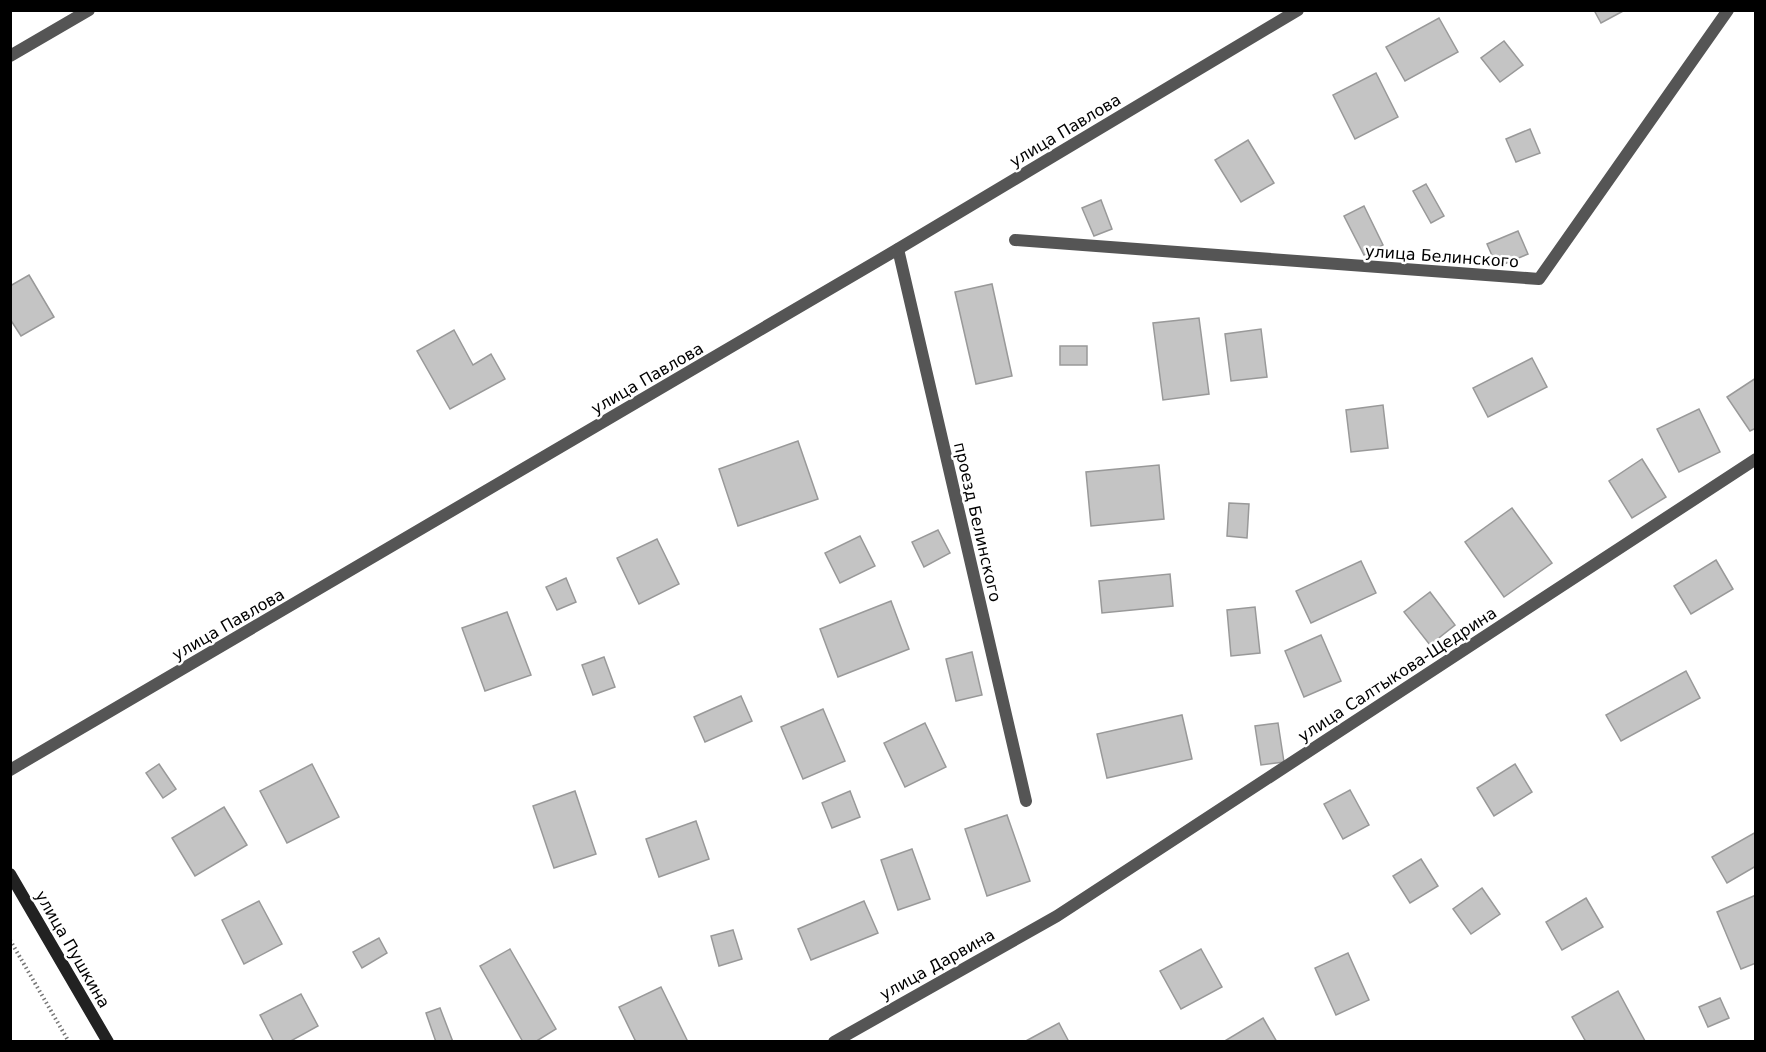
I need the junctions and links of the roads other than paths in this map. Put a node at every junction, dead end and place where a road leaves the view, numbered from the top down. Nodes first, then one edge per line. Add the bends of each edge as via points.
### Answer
1 (89, 10) edge
2 (1298, 10) edge
3 (1728, 10) edge
4 (10, 56) edge
5 (1015, 240) dead end
6 (898, 249) junction
7 (1755, 459) edge
8 (10, 770) edge
9 (1026, 801) dead end
10 (10, 874) edge
11 (1057, 916) joint
12 (108, 1041) edge
13 (834, 1041) edge

1 - 4 street
2 - 6 street, улица Павлова
3 - 5 street, улица Белинского via 1539,279
6 - 8 street, улица Павлова
6 - 9 street, проезд Белинского
7 - 11 street, улица Салтыкова-Щедрина
10 - 12 main road, улица Пушкина
11 - 13 street, улица Дарвина

